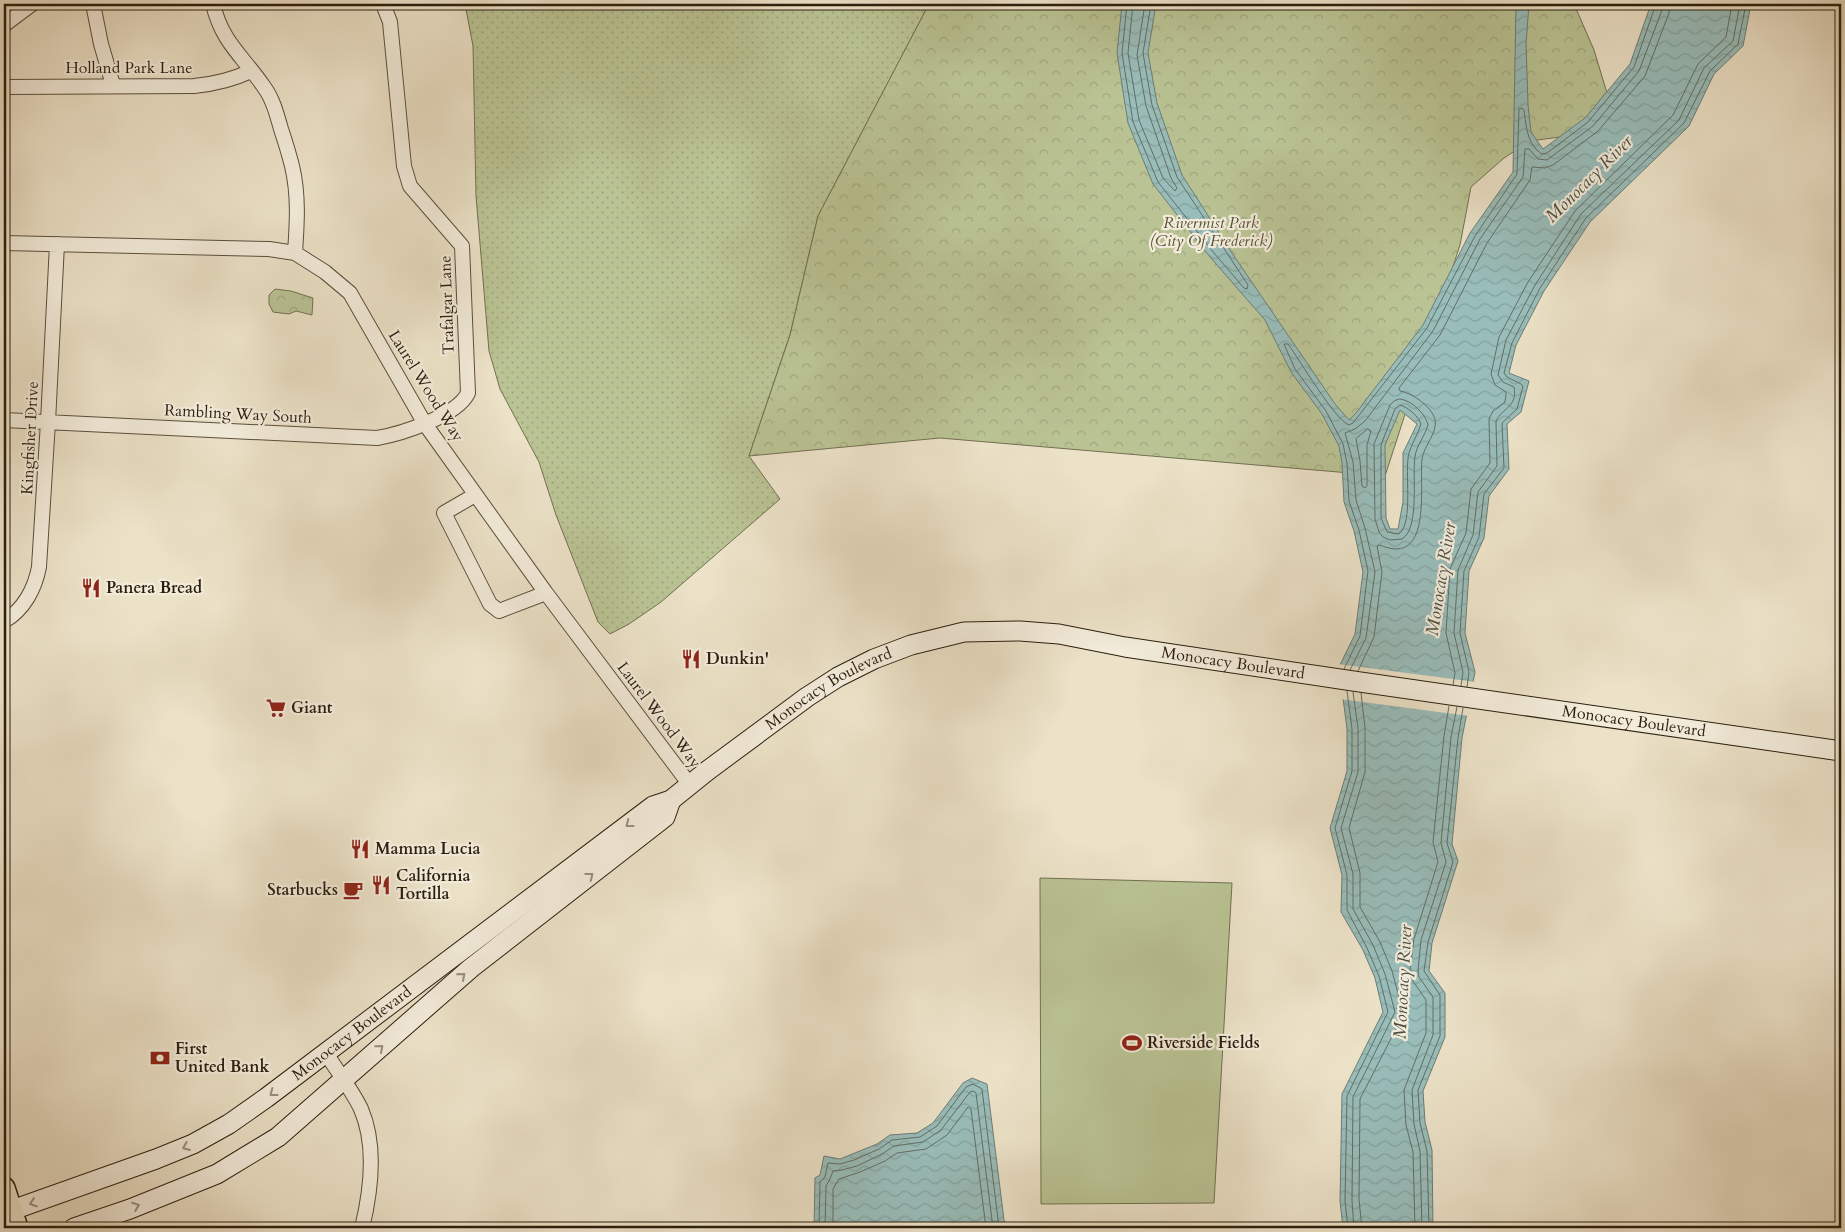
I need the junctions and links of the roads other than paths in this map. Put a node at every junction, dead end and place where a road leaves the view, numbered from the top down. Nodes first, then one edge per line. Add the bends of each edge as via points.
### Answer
1 (32, 4) edge
2 (93, 4) edge
3 (213, 4) edge
4 (383, 4) edge
5 (4, 25) edge
6 (251, 70) junction
7 (113, 85) junction
8 (4, 87) edge
9 (4, 243) edge
10 (57, 244) junction
11 (295, 253) junction
12 (4, 420) edge
13 (48, 422) junction
14 (425, 424) junction
15 (475, 495) junction
16 (546, 594) junction
17 (4, 621) edge
18 (1841, 750) edge
19 (690, 785) junction
20 (671, 800) junction
21 (326, 1053) junction
22 (343, 1080) junction
23 (4, 1188) edge
24 (11, 1217) edge
25 (74, 1228) edge
26 (362, 1228) edge

1 - 5 street
2 - 7 street
3 - 6 street via 226,39
4 - 14 street, Trafalgar Lane via 390,22 404,166 410,186 462,246 468,393 459,404
6 - 7 street, Holland Park Lane via 216,84
6 - 11 street via 266,89 275,110 292,166 297,210
7 - 8 street, Holland Park Lane
9 - 10 street, Laurel Wood Way
10 - 11 street, Laurel Wood Way via 243,247
10 - 13 street, Kingfisher Drive
11 - 14 street, Laurel Wood Way via 350,293
12 - 13 street, Rambling Way South
13 - 14 street, Rambling Way South via 377,438
13 - 17 street, Kingfisher Drive via 42,544 37,578 22,605
14 - 15 street, Laurel Wood Way
15 - 16 street, Laurel Wood Way
15 - 16 street via 444,513 490,604 499,611
16 - 19 street, Laurel Wood Way
18 - 19 main road, Monocacy Boulevard via 1125,647 1059,634 964,632 911,645 838,677
19 - 20 main road, Monocacy Boulevard
20 -> 21 main road, Monocacy Boulevard via 653,806
22 -> 20 main road, Monocacy Boulevard via 471,968 665,817
21 - 22 street
21 -> 24 main road, Monocacy Boulevard via 205,1139
25 -> 22 main road, Monocacy Boulevard via 217,1174 278,1137
22 - 26 street via 361,1110 368,1139 370,1179
23 - 24 main road

